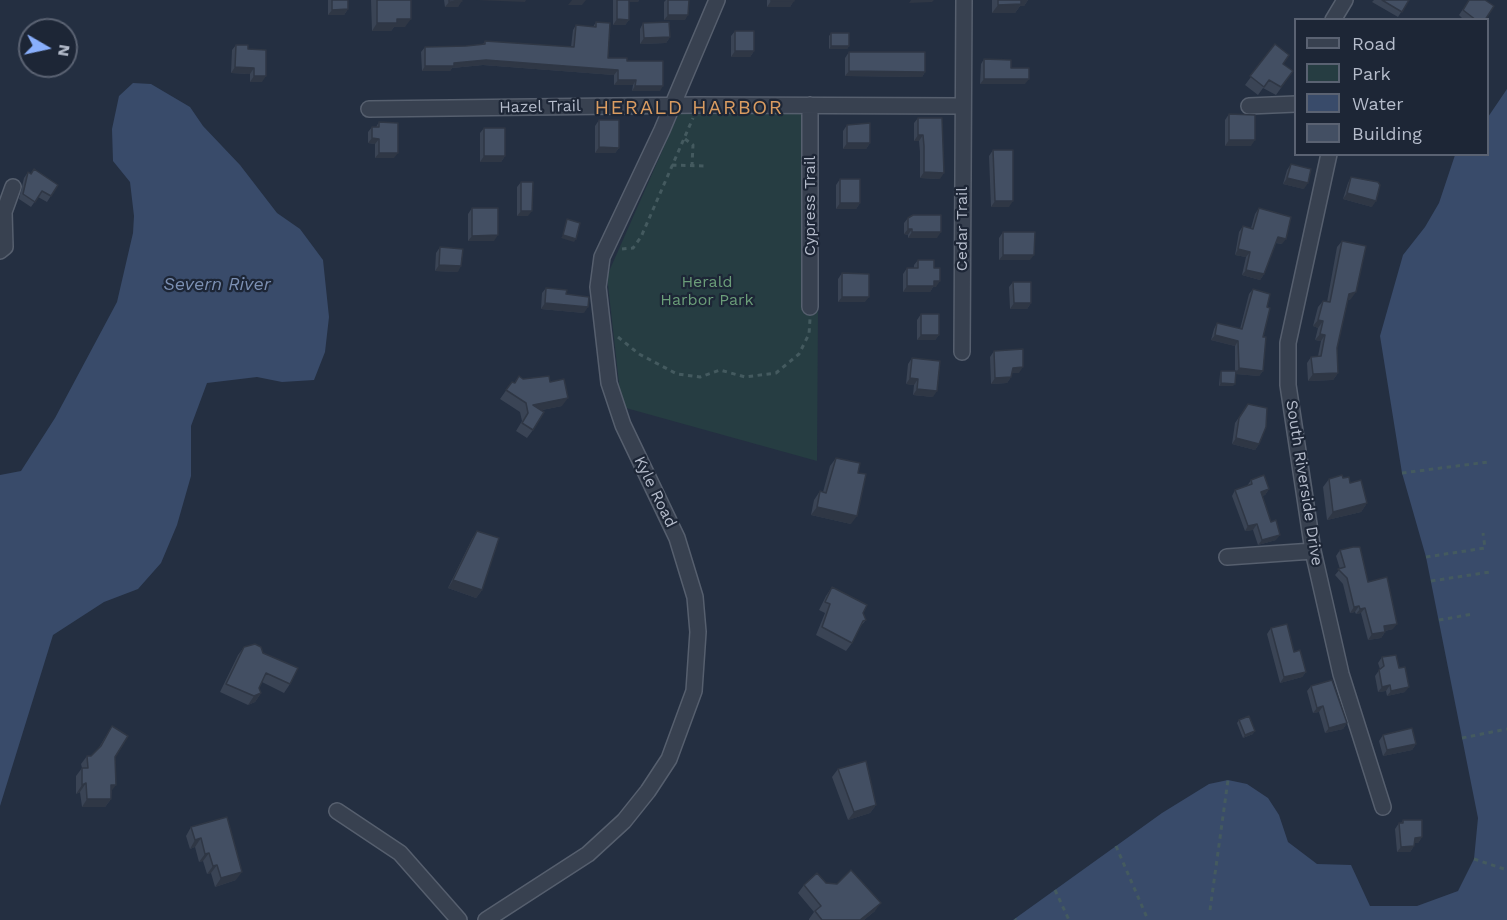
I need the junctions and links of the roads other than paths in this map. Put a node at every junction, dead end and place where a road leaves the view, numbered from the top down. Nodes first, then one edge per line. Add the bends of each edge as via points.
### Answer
1 (717, 0) edge
2 (964, 0) edge
3 (1345, 0) edge
4 (1334, 18) edge
5 (1294, 104) edge
6 (670, 105) junction
7 (810, 105) junction
8 (963, 106) junction
9 (1249, 106) dead end
10 (369, 109) dead end
11 (1329, 156) edge
12 (13, 187) dead end
13 (0, 251) edge
14 (810, 307) road end
15 (962, 352) dead end
16 (1313, 550) junction
17 (1227, 557) dead end
18 (1383, 807) dead end
19 (337, 811) dead end
20 (459, 920) edge
21 (486, 920) edge

1 - 6 street, Kyle Road
2 - 8 street, Cedar Trail
3 - 4 street
5 - 9 street
6 - 7 street, Hazel Trail
6 - 10 street, Hazel Trail
6 - 21 street, Kyle Road via 602,257 598,287 609,383 623,425 677,538 695,597 698,632 694,691 669,759 624,821 588,854
7 - 8 street, Hazel Trail
7 - 14 street, Cypress Trail
8 - 15 street, Cedar Trail
11 - 16 street, South Riverside Drive via 1287,343 1293,432
12 - 13 street via 4,212 5,247
16 - 17 street
16 - 18 street, South Riverside Drive via 1341,674
19 - 20 street via 400,853

